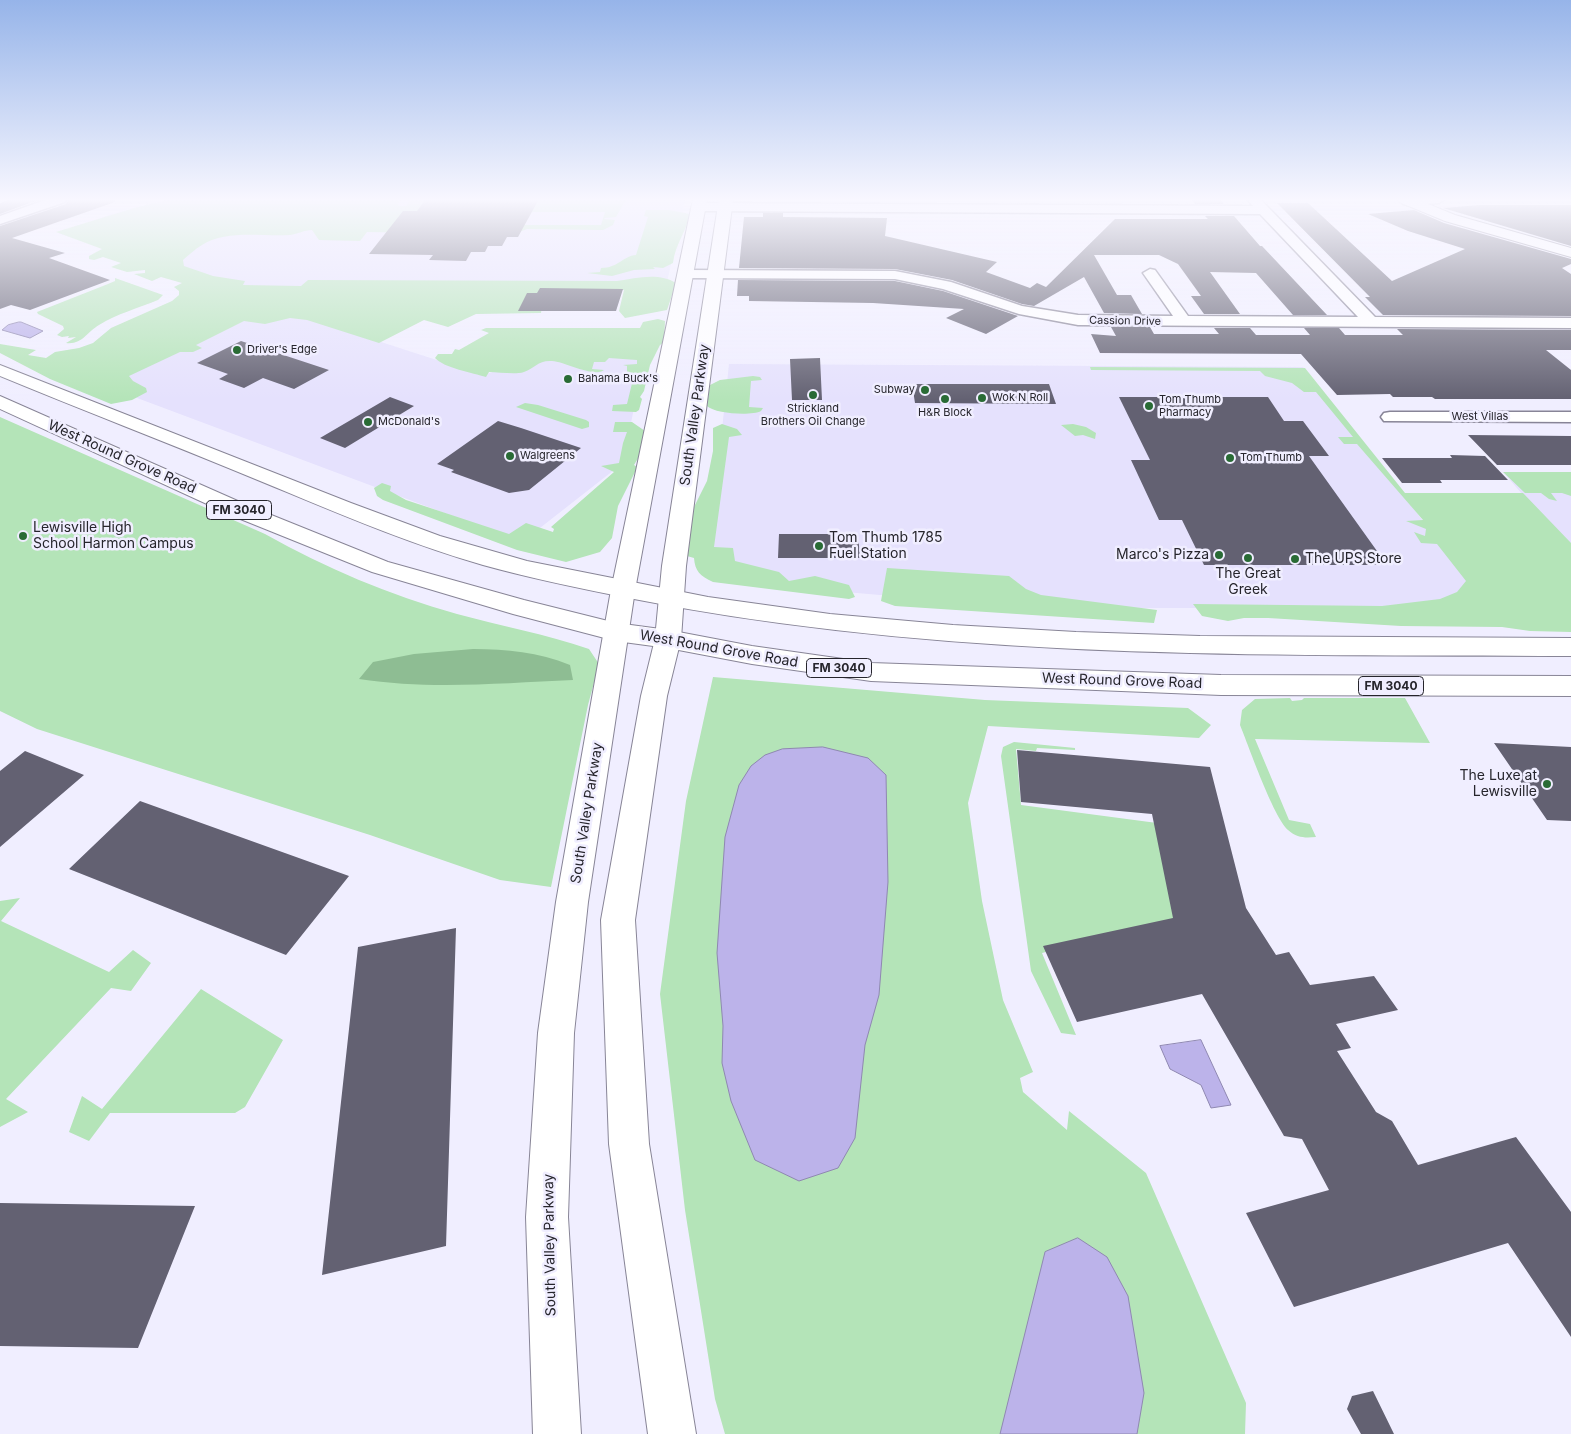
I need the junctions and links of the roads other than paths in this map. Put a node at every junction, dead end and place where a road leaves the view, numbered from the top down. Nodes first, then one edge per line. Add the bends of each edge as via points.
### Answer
1 (688, 266) edge
2 (717, 266) edge
3 (1317, 266) edge
4 (1150, 273) dead end
5 (686, 274) junction
6 (716, 275) junction
7 (1184, 321) junction
8 (1371, 322) junction
9 (1571, 323) edge
10 (0, 370) edge
11 (0, 402) edge
12 (657, 417) junction
13 (695, 417) junction
14 (1390, 417) dead end
15 (1571, 417) edge
16 (623, 590) junction
17 (671, 600) junction
18 (616, 632) junction
19 (668, 639) junction
20 (1177, 644) junction
21 (1430, 646) junction
22 (1571, 647) edge
23 (976, 676) junction
24 (1221, 684) junction
25 (1571, 686) edge
26 (557, 1434) edge
27 (672, 1434) edge

1 - 5 main road, South Valley Parkway
2 - 6 main road, South Valley Parkway
3 - 8 street
4 - 7 street
5 - 6 street, Cassion Drive
5 - 12 main road, South Valley Parkway
6 - 7 street, Cassion Drive via 894,275 946,285 1019,310 1061,318
6 - 13 main road, South Valley Parkway
7 - 8 street, Cassion Drive
8 - 9 street, Cassion Drive
10 - 16 main road, FM 3040 via 429,539 492,560
11 - 18 main road, West Round Grove Road / FM 3040 via 241,510 380,567
12 - 13 main road
12 - 16 main road, South Valley Parkway
13 - 17 main road, South Valley Parkway
14 - 15 street, West Villas
16 - 17 main road, FM 3040
16 - 18 main road, South Valley Parkway
17 - 19 main road, South Valley Parkway
17 - 20 main road, FM 3040 via 875,628 1010,638
18 - 19 main road, West Round Grove Road / FM 3040
18 - 26 main road, South Valley Parkway via 572,902 556,1033 547,1217
19 - 23 main road, West Round Grove Road / FM 3040 via 871,672
19 - 27 main road, South Valley Parkway via 651,716 618,920 629,1144
20 - 21 main road, FM 3040
20 - 23 main road via 1163,664 1136,667 1003,662
21 - 22 main road, FM 3040
21 - 24 main road via 1365,661 1235,661 1222,666
23 - 24 main road, West Round Grove Road / FM 3040
24 - 25 main road, West Round Grove Road / FM 3040

